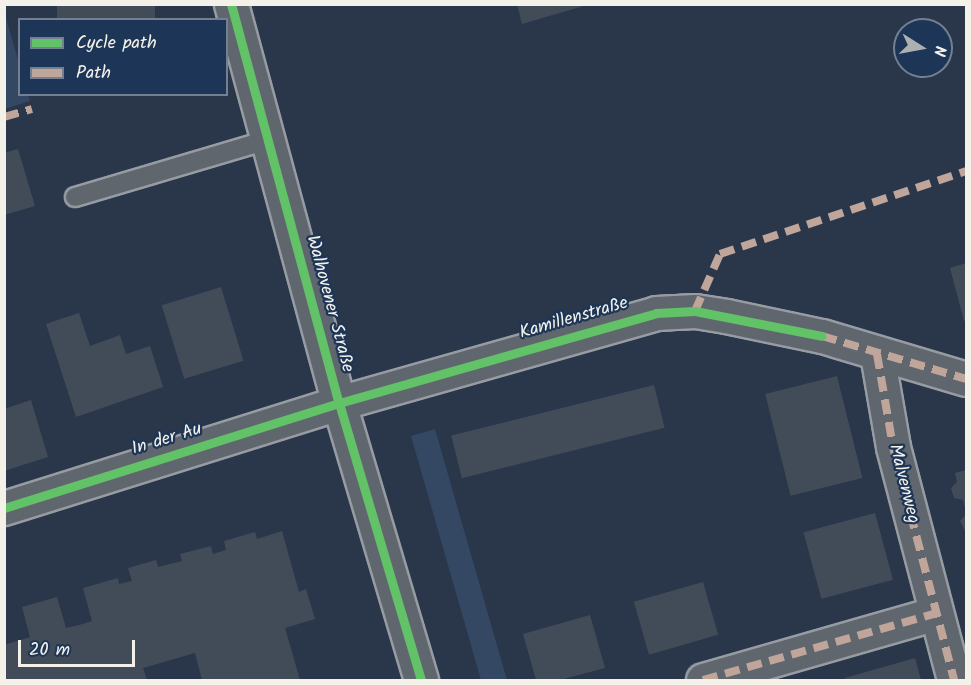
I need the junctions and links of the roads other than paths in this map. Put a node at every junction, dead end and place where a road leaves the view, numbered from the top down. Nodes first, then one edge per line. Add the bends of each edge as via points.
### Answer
1 (231, 4) edge
2 (268, 140) junction
3 (75, 197) dead end
4 (877, 354) junction
5 (966, 379) edge
6 (339, 403) junction
7 (4, 508) edge
8 (936, 614) junction
9 (421, 681) edge
10 (703, 681) edge
11 (954, 681) edge

1 - 2 street, Walhovener Straße
2 - 3 lane
2 - 6 street, Walhovener Straße
4 - 5 street, Kamillenstraße
4 - 6 street, Kamillenstraße via 822,336 726,316 695,311 656,312
4 - 8 street, Malvenweg via 894,447
6 - 7 street, In der Au
6 - 9 street, Walhovener Straße
8 - 10 street
8 - 11 street, Malvenweg

